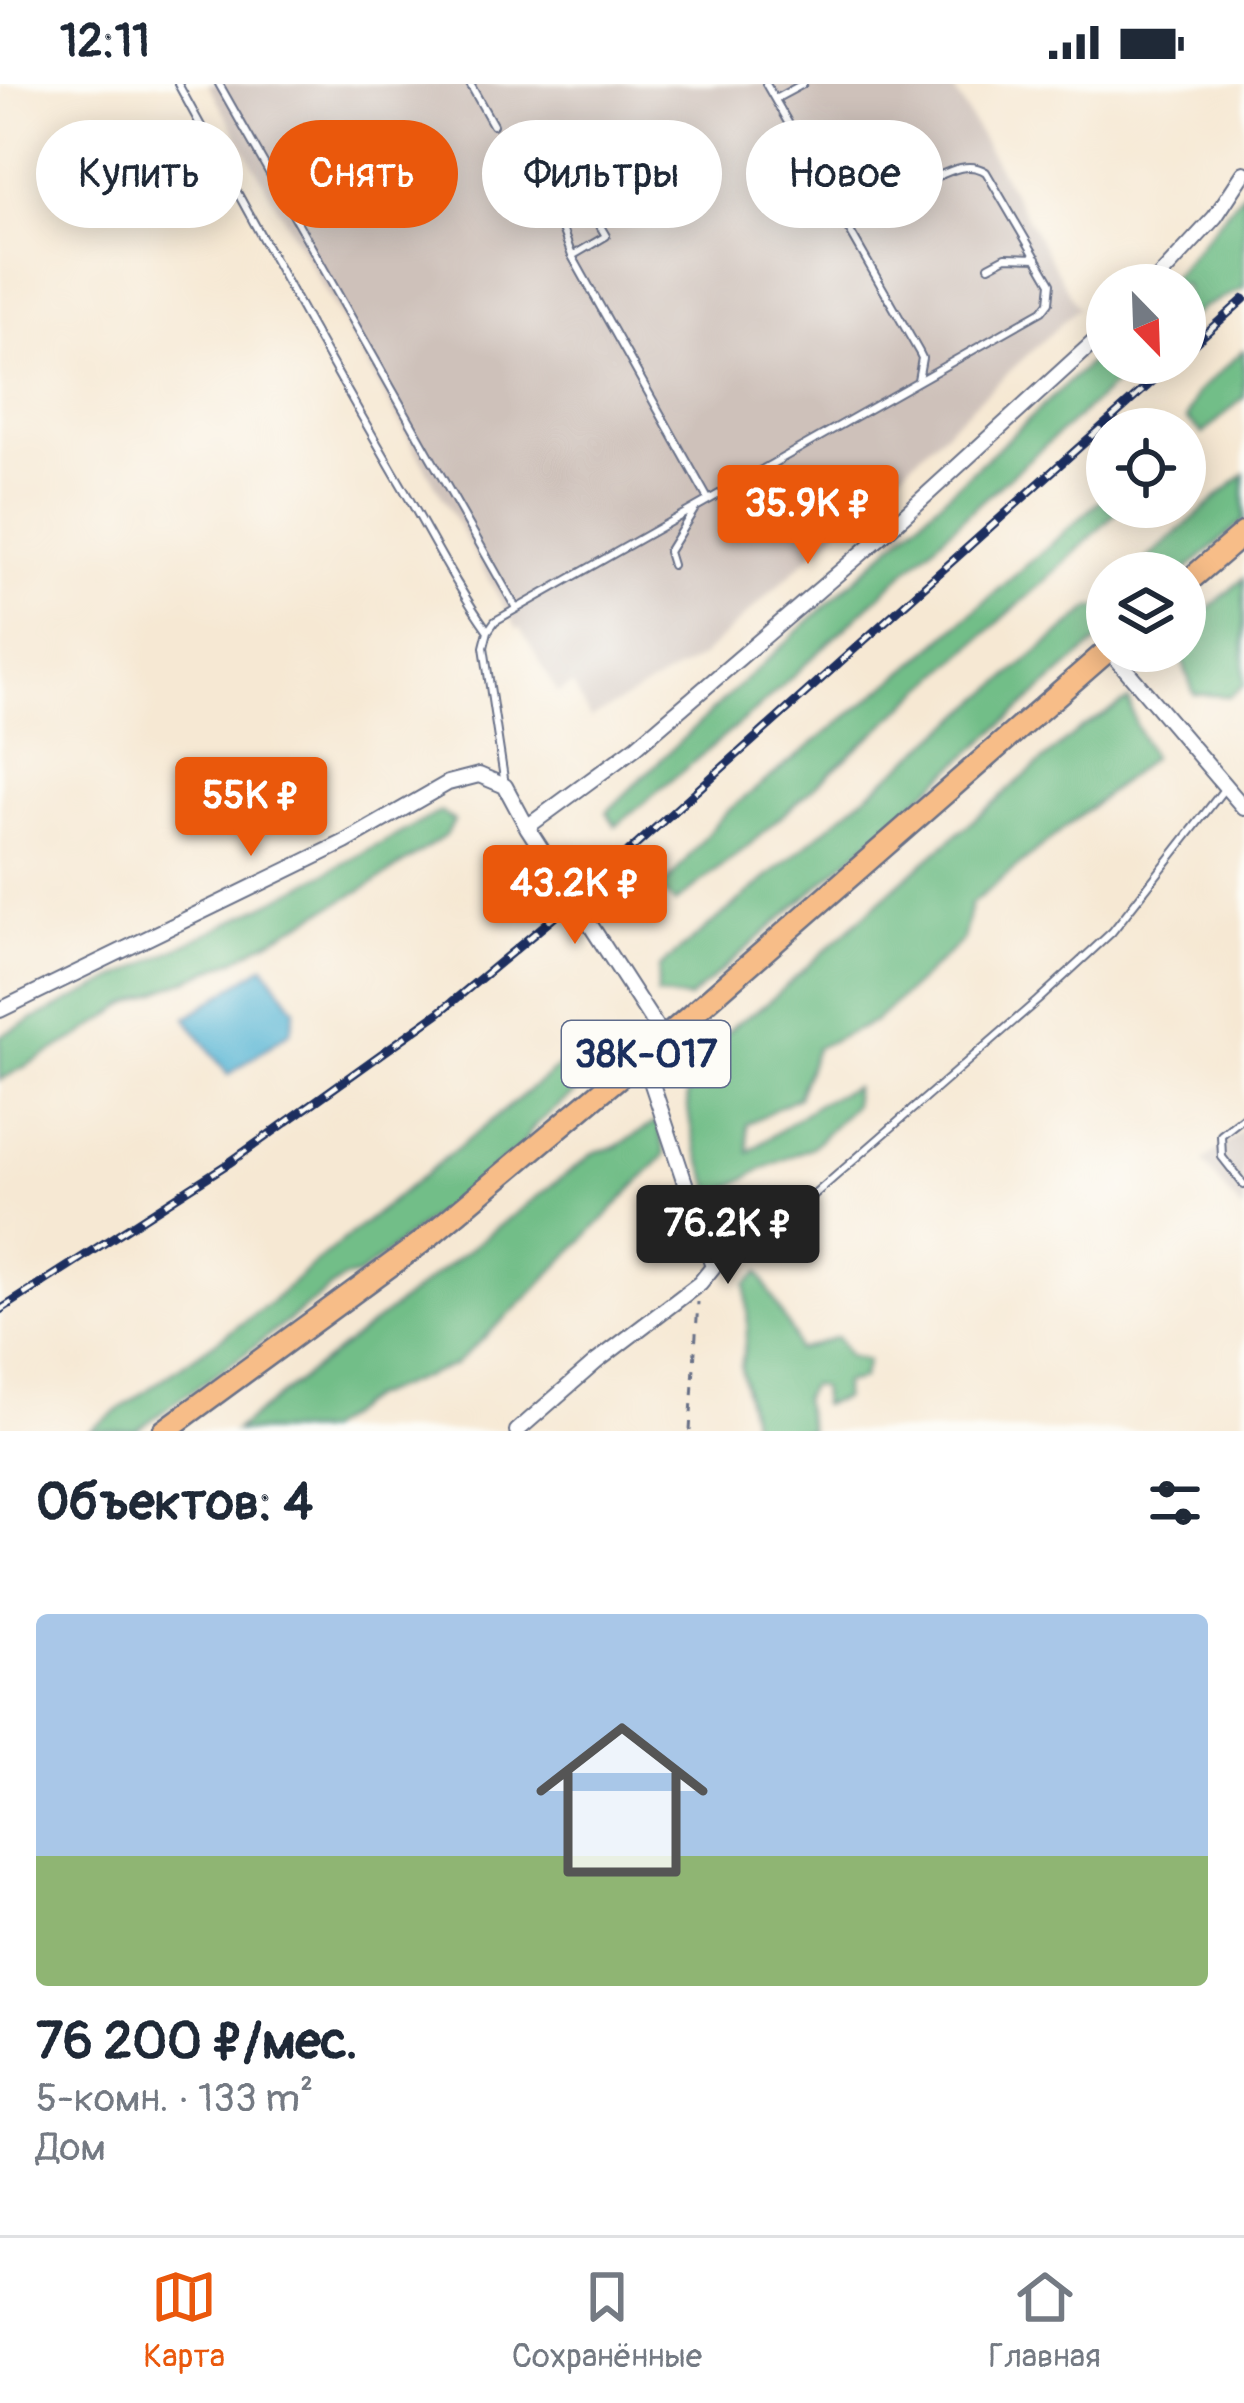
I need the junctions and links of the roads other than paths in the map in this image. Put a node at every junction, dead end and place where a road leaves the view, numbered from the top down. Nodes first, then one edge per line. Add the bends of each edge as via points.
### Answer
1 (178, 84) edge
2 (219, 84) edge
3 (470, 84) edge
4 (766, 84) edge
5 (803, 84) edge
6 (775, 99) junction
7 (490, 120) edge
8 (1244, 173) edge
9 (943, 175) edge
10 (572, 256) junction
11 (1037, 258) junction
12 (1171, 264) edge
13 (988, 266) dead end
14 (1086, 348) edge
15 (919, 380) junction
16 (708, 499) junction
17 (696, 506) junction
18 (1244, 533) edge
19 (672, 565) dead end
20 (1206, 566) edge
21 (516, 608) junction
22 (488, 632) junction
23 (1086, 670) edge
24 (1126, 672) edge
25 (505, 786) junction
26 (1226, 787) junction
27 (1244, 808) edge
28 (527, 827) junction
29 (0, 1010) edge
30 (664, 1039) junction
31 (643, 1057) junction
32 (1244, 1117) edge
33 (1244, 1185) edge
34 (713, 1267) junction
35 (164, 1431) edge
36 (518, 1431) edge

1 - 22 lane
2 - 21 lane
3 - 7 lane
4 - 6 lane
5 - 6 lane
6 - 15 lane via 919,352
8 - 12 street
9 - 11 lane via 968,166 986,172
10 - 10 lane via 606,236 590,208 560,226
10 - 16 lane
11 - 13 lane
11 - 15 lane via 1051,283 1042,310
14 - 28 street via 878,540 636,747
15 - 16 lane
16 - 17 lane
17 - 19 lane via 668,552
17 - 21 lane
18 - 20 main road
21 - 22 lane
22 - 25 lane
23 - 30 main road, 38К-017
24 - 26 street
25 - 28 street
25 - 29 street via 479,775 448,783 345,842
26 - 27 street
26 - 34 lane via 1112,932 754,1247
28 - 30 street
30 - 31 main road, 38К-017
31 - 34 street
31 - 35 main road, 38К-017 via 422,1242
32 - 33 lane via 1221,1135 1222,1157
34 - 36 street

